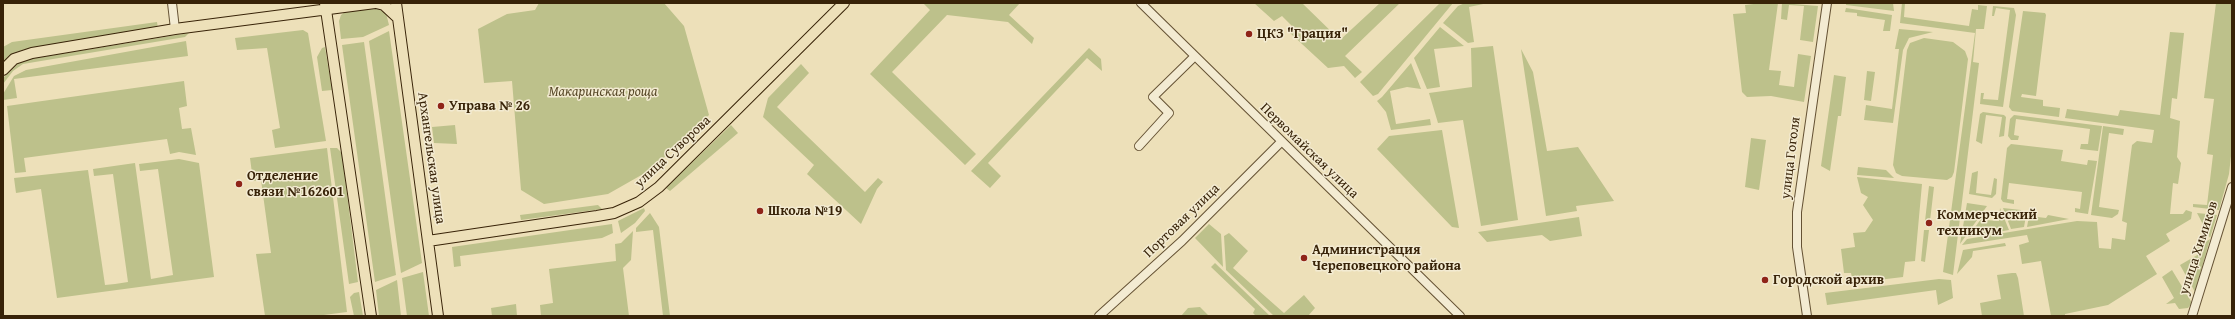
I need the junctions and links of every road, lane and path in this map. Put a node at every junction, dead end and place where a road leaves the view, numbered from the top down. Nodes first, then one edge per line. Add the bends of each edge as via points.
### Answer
1 (172, 3) edge
2 (376, 3) edge
3 (396, 3) edge
4 (844, 3) edge
5 (1141, 3) edge
6 (1826, 3) edge
7 (326, 6) edge
8 (398, 18) junction
9 (175, 29) junction
10 (1194, 56) junction
11 (3, 70) edge
12 (1281, 142) junction
13 (1139, 146) dead end
14 (2232, 187) edge
15 (428, 241) junction
16 (371, 316) edge
17 (438, 316) edge
18 (1099, 316) edge
19 (1460, 316) edge
20 (1807, 316) edge
21 (2192, 316) edge

1 - 9 street
2 - 7 main road
2 - 8 main road via 390,9
3 - 8 main road, Архангельская улица
4 - 15 main road, улица Суворова via 659,187 639,202 614,213
5 - 10 street, Первомайская улица
6 - 20 street, улица Гоголя via 1797,212 1797,247
7 - 9 main road
7 - 16 main road
8 - 15 main road, Архангельская улица
9 - 11 main road via 32,53 14,59
10 - 12 street, Первомайская улица
10 - 13 street via 1153,97 1169,113
12 - 18 street, Портовая улица via 1182,241
12 - 19 street, Первомайская улица
14 - 21 street, улица Химиков
15 - 17 main road, Архангельская улица

